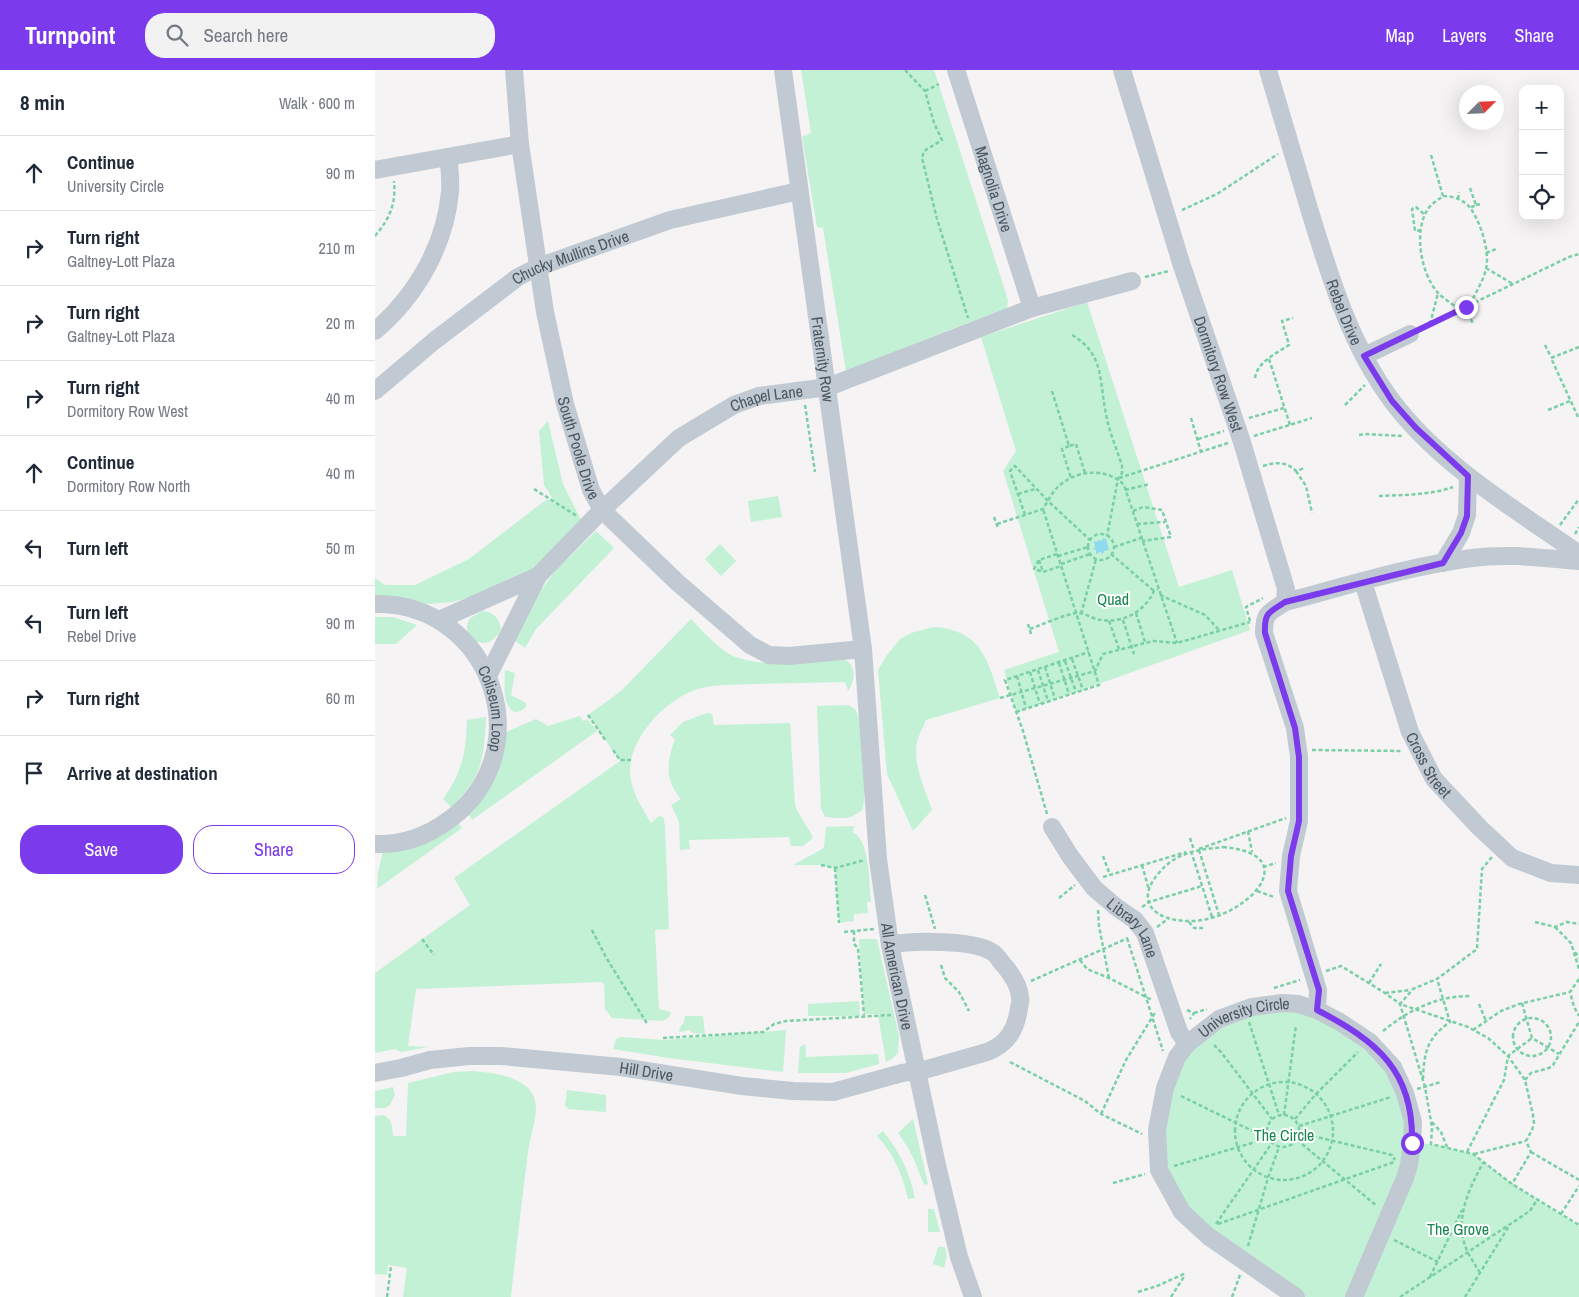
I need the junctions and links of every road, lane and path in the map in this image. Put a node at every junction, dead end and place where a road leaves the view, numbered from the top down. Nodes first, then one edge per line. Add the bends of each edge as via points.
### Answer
1 (514, 70) edge
2 (783, 70) edge
3 (905, 70) edge
4 (956, 70) edge
5 (1122, 70) edge
6 (1268, 70) edge
7 (939, 84) dead end
8 (925, 91) junction
9 (520, 144) junction
10 (1280, 153) dead end
11 (1431, 155) dead end
12 (449, 157) junction
13 (375, 170) edge
14 (393, 176) dead end
15 (1470, 188) dead end
16 (799, 192) junction
17 (1459, 192) dead end
18 (1443, 196) junction
19 (1458, 199) junction
20 (1481, 204) dead end
21 (1476, 206) junction
22 (1470, 208) junction
23 (1182, 210) dead end
24 (1425, 215) junction
25 (1421, 230) junction
26 (375, 236) edge
27 (1496, 249) dead end
28 (1486, 253) junction
29 (1579, 254) edge
30 (538, 267) junction
31 (1486, 268) junction
32 (1175, 269) dead end
33 (1132, 281) joint
34 (1513, 284) junction
35 (1438, 292) junction
36 (1470, 305) junction
37 (1466, 307) junction
38 (1032, 308) junction
39 (1459, 310) junction
40 (1293, 318) dead end
41 (969, 322) dead end
42 (1430, 324) junction
43 (1473, 324) dead end
44 (375, 331) edge
45 (1410, 334) joint
46 (1072, 335) dead end
47 (1545, 345) dead end
48 (1579, 347) edge
49 (1364, 356) junction
50 (1551, 358) junction
51 (1269, 359) junction
52 (1255, 378) dead end
53 (1366, 384) dead end
54 (828, 387) junction
55 (375, 391) edge
56 (1052, 391) dead end
57 (1570, 400) junction
58 (805, 401) dead end
59 (1345, 405) dead end
60 (1284, 408) junction
61 (1548, 410) dead end
62 (1191, 418) dead end
63 (1248, 418) dead end
64 (1312, 418) dead end
65 (1579, 419) edge
66 (1289, 425) junction
67 (1224, 431) dead end
68 (1408, 433) dead end
69 (1359, 435) dead end
70 (1254, 436) dead end
71 (1198, 440) junction
72 (1232, 442) dead end
73 (1069, 446) junction
74 (1201, 452) junction
75 (1263, 466) dead end
76 (1305, 468) dead end
77 (1296, 471) junction
78 (815, 472) dead end
79 (1085, 473) junction
80 (1468, 476) junction
81 (1071, 478) junction
82 (1118, 479) junction
83 (1150, 484) dead end
84 (1453, 487) dead end
85 (1036, 488) junction
86 (534, 489) dead end
87 (1125, 490) junction
88 (1018, 494) junction
89 (1379, 496) dead end
90 (1579, 498) edge
91 (1048, 501) junction
92 (1043, 509) junction
93 (602, 510) junction
94 (1133, 511) junction
95 (1312, 513) dead end
96 (1025, 515) junction
97 (994, 517) dead end
98 (580, 518) dead end
99 (1166, 522) junction
100 (1137, 524) junction
101 (1559, 526) dead end
102 (1579, 526) edge
103 (1575, 534) dead end
104 (1107, 536) junction
105 (1142, 539) junction
106 (1090, 540) junction
107 (1088, 547) junction
108 (1114, 547) junction
109 (1090, 554) junction
110 (1111, 554) junction
111 (1579, 554) edge
112 (1057, 555) junction
113 (1096, 559) junction
114 (1039, 560) junction
115 (1579, 561) edge
116 (1443, 563) junction
117 (1061, 565) junction
118 (1043, 572) junction
119 (538, 576) junction
120 (1363, 582) junction
121 (1158, 589) junction
122 (1154, 590) junction
123 (1160, 595) junction
124 (1277, 599) junction
125 (375, 604) edge
126 (1136, 612) junction
127 (1076, 613) junction
128 (1081, 614) junction
129 (439, 620) junction
130 (1123, 620) junction
131 (1109, 621) junction
132 (1028, 624) dead end
133 (1030, 629) junction
134 (1221, 631) junction
135 (1031, 634) dead end
136 (1145, 642) junction
137 (1177, 643) junction
138 (1132, 646) junction
139 (863, 649) junction
140 (1119, 649) junction
141 (1089, 652) junction
142 (1134, 654) dead end
143 (1072, 659) junction
144 (1065, 661) junction
145 (1059, 663) junction
146 (1045, 668) junction
147 (1038, 670) junction
148 (1095, 670) junction
149 (1030, 672) junction
150 (488, 676) junction
151 (1017, 676) junction
152 (1078, 676) junction
153 (1071, 678) junction
154 (1064, 680) junction
155 (1050, 684) junction
156 (1043, 686) junction
157 (1035, 688) junction
158 (1083, 690) junction
159 (1021, 692) junction
160 (1076, 692) junction
161 (1069, 694) junction
162 (1010, 695) junction
163 (999, 698) dead end
164 (1055, 699) junction
165 (1048, 701) junction
166 (1040, 704) junction
167 (1026, 708) junction
168 (1015, 712) junction
169 (588, 715) dead end
170 (606, 740) dead end
171 (613, 750) dead end
172 (1311, 750) dead end
173 (1402, 751) dead end
174 (631, 760) dead end
175 (1299, 814) junction
176 (1052, 827) joint
177 (1247, 831) junction
178 (1190, 838) dead end
179 (375, 844) edge
180 (1199, 850) junction
181 (1193, 851) junction
182 (1252, 852) junction
183 (1495, 854) dead end
184 (1103, 856) dead end
185 (866, 859) dead end
186 (1276, 863) dead end
187 (821, 865) dead end
188 (1142, 865) junction
189 (1263, 867) junction
190 (835, 868) junction
191 (1579, 875) edge
192 (1109, 876) junction
193 (1100, 878) dead end
194 (1078, 882) dead end
195 (1202, 886) junction
196 (1149, 890) junction
197 (1257, 891) junction
198 (925, 895) dead end
199 (1059, 898) dead end
200 (1275, 898) dead end
201 (1149, 902) junction
202 (1097, 904) dead end
203 (1219, 915) junction
204 (1212, 917) junction
205 (1168, 920) junction
206 (1189, 922) junction
207 (1535, 922) dead end
208 (839, 923) dead end
209 (1579, 924) edge
210 (1555, 927) junction
211 (1203, 928) dead end
212 (875, 929) dead end
213 (1152, 929) dead end
214 (592, 930) dead end
215 (854, 931) junction
216 (844, 932) dead end
217 (937, 935) dead end
218 (1132, 937) dead end
219 (1127, 938) junction
220 (422, 939) dead end
221 (889, 945) junction
222 (1104, 948) junction
223 (1574, 951) junction
224 (434, 955) dead end
225 (1579, 958) edge
226 (1080, 960) junction
227 (1381, 964) dead end
228 (941, 965) dead end
229 (1579, 969) edge
230 (1109, 978) junction
231 (1437, 979) junction
232 (1579, 979) edge
233 (1031, 981) dead end
234 (1369, 983) dead end
235 (1413, 990) junction
236 (1570, 992) junction
237 (1385, 993) dead end
238 (1471, 996) dead end
239 (1146, 997) junction
240 (1443, 1000) junction
241 (1154, 1001) dead end
242 (1523, 1003) junction
243 (1479, 1004) dead end
244 (1415, 1008) junction
245 (1157, 1010) dead end
246 (1317, 1010) junction
247 (969, 1011) dead end
248 (893, 1014) dead end
249 (864, 1016) junction
250 (1152, 1016) junction
251 (1579, 1016) edge
252 (1248, 1018) dead end
253 (1527, 1019) junction
254 (1486, 1021) junction
255 (1450, 1022) junction
256 (1579, 1022) edge
257 (648, 1025) dead end
258 (1296, 1025) dead end
259 (1473, 1030) junction
260 (1383, 1032) dead end
261 (663, 1038) dead end
262 (1532, 1038) junction
263 (1187, 1044) junction
264 (1214, 1045) dead end
265 (1549, 1047) junction
266 (1517, 1050) junction
267 (1359, 1051) dead end
268 (1164, 1052) dead end
269 (1559, 1054) junction
270 (1509, 1056) junction
271 (1010, 1062) dead end
272 (917, 1072) junction
273 (375, 1074) edge
274 (1525, 1080) junction
275 (1288, 1081) junction
276 (1422, 1081) dead end
277 (1441, 1082) dead end
278 (1269, 1083) junction
279 (1416, 1089) dead end
280 (1253, 1092) junction
281 (1316, 1094) junction
282 (1397, 1095) dead end
283 (1181, 1096) dead end
284 (1101, 1114) junction
285 (1279, 1115) junction
286 (1284, 1115) junction
287 (1331, 1117) junction
288 (1272, 1119) junction
289 (1294, 1119) junction
290 (1431, 1121) dead end
291 (1235, 1122) junction
292 (1299, 1126) junction
293 (1300, 1132) junction
294 (1143, 1135) dead end
295 (1269, 1138) junction
296 (1297, 1140) junction
297 (1332, 1140) junction
298 (1526, 1142) junction
299 (1272, 1143) junction
300 (1431, 1144) dead end
301 (1237, 1147) junction
302 (1279, 1147) junction
303 (1447, 1147) junction
304 (1467, 1152) junction
305 (1531, 1152) junction
306 (1473, 1154) junction
307 (1391, 1156) dead end
308 (1323, 1161) junction
309 (1395, 1162) dead end
310 (1483, 1164) junction
311 (1171, 1167) dead end
312 (1254, 1170) junction
313 (1151, 1172) dead end
314 (1268, 1178) junction
315 (1345, 1179) junction
316 (1579, 1180) edge
317 (1113, 1183) dead end
318 (1512, 1184) junction
319 (1579, 1186) edge
320 (1537, 1200) junction
321 (1380, 1208) dead end
322 (1463, 1208) junction
323 (1258, 1210) junction
324 (1561, 1215) junction
325 (1510, 1224) junction
326 (1579, 1225) edge
327 (1393, 1240) dead end
328 (1247, 1249) dead end
329 (1468, 1252) junction
330 (1437, 1262) junction
331 (391, 1266) dead end
332 (1241, 1271) dead end
333 (1480, 1273) junction
334 (1430, 1279) junction
335 (1138, 1292) dead end
336 (387, 1297) edge
337 (973, 1297) edge
338 (1171, 1297) edge
339 (1232, 1297) edge
340 (1296, 1297) edge
341 (1355, 1297) edge
342 (1400, 1297) edge
343 (1465, 1297) edge

1 - 9 street, South Poole Drive
2 - 16 street, Fraternity Row
3 - 8 path
4 - 38 street, Magnolia Drive
5 - 124 street, Dormitory Row West via 1286,589
6 - 49 street, Rebel Drive via 1331,279
7 - 8 path
8 - 41 path via 934,123 943,140 924,151 924,171
9 - 12 street
9 - 30 street, South Poole Drive
10 - 23 path via 1217,194
11 - 18 path
12 - 13 street
12 - 44 street via 450,190 437,248 405,300
14 - 26 path via 394,203 387,222
15 - 21 path
16 - 30 street, Chucky Mullins Drive via 670,220
16 - 54 street, Fraternity Row
17 - 19 path
18 - 19 path
18 - 24 path
19 - 22 path
20 - 21 path
21 - 22 path
22 - 28 path via 1483,234
24 - 25 path
24 - 25 path via 1416,207 1412,209 1415,231
25 - 35 path via 1422,258 1427,275
27 - 28 path
28 - 31 path
29 - 34 path
30 - 55 street, Chucky Mullins Drive via 480,306
30 - 93 street, South Poole Drive via 565,404 591,490
31 - 34 path
31 - 36 path
32 - 33 path
33 - 38 street, Chapel Lane
34 - 36 path
35 - 39 path
35 - 42 path
36 - 37 path
37 - 39 path
37 - 43 path
38 - 54 street, Chapel Lane
39 - 42 path
40 - 51 path via 1282,321 1289,345
42 - 45 path
45 - 49 street
46 - 82 path via 1092,352 1099,366 1106,414 1122,466
47 - 50 path
48 - 50 path
49 - 80 street, Rebel Drive via 1392,401
50 - 57 path
51 - 52 path via 1259,367
51 - 60 path
53 - 59 path
54 - 93 street, Chapel Lane via 759,396 735,405 679,438
54 - 139 street, Fraternity Row
56 - 73 path
57 - 61 path
57 - 65 path
58 - 78 path
60 - 63 path
60 - 66 path
62 - 71 path
64 - 66 path
66 - 70 path
67 - 71 path
68 - 69 path via 1403,436
71 - 74 path
72 - 74 path
73 - 79 path via 1076,444
73 - 81 path via 1062,449
74 - 82 path
75 - 77 path via 1279,462
76 - 77 path
77 - 95 path via 1306,486
79 - 81 path
79 - 82 path
80 - 111 street, Rebel Drive
80 - 116 street via 1467,516
81 - 91 path via 1058,486
82 - 87 path
82 - 104 path
83 - 87 path
84 - 89 path
85 - 88 path
85 - 88 path via 1015,466 1010,471
85 - 91 path
86 - 98 path
87 - 94 path
88 - 96 path
90 - 101 path
91 - 92 path
91 - 106 path
92 - 96 path
92 - 112 path
93 - 119 street, Chapel Lane
93 - 139 street, South Poole Drive via 678,583 750,645 769,655 789,656
94 - 99 path via 1143,507 1162,510
94 - 100 path
96 - 97 path via 997,526
99 - 100 path
99 - 105 path via 1171,537
100 - 105 path
102 - 103 path
104 - 106 path via 1096,535
104 - 108 path
105 - 108 path
105 - 121 path
106 - 107 path
107 - 109 path
107 - 112 path
108 - 110 path
109 - 113 path
109 - 117 path
110 - 113 path via 1104,559
110 - 122 path
112 - 114 path
112 - 117 path
113 - 128 path
114 - 118 path
114 - 118 path via 1034,569
115 - 116 street via 1517,556 1473,557
116 - 120 street
117 - 118 path
117 - 127 path
119 - 129 street, Chapel Lane
119 - 150 street, Chapel Lane
120 - 124 street
120 - 191 street, Cross Street via 1410,732 1434,779 1511,858 1551,873
121 - 122 path
121 - 123 path
122 - 126 path
123 - 134 path via 1205,615
123 - 137 path
124 - 134 path via 1246,606 1252,622
124 - 175 street via 1264,620 1265,633 1295,728 1299,757
125 - 129 street, Coliseum Loop via 415,609
126 - 130 path
126 - 136 path
127 - 128 path
127 - 133 path
127 - 141 path
128 - 131 path
129 - 150 street, Coliseum Loop via 476,654
130 - 131 path
130 - 138 path
131 - 140 path
132 - 133 path
133 - 135 path
134 - 137 path
136 - 137 path
136 - 138 path
138 - 140 path
138 - 142 path
139 - 221 street, All American Drive via 878,858
140 - 148 path via 1103,654
141 - 143 path
141 - 148 path
143 - 144 path
143 - 152 path
144 - 145 path
144 - 153 path
145 - 146 path
145 - 154 path
146 - 147 path
146 - 155 path
147 - 149 path
147 - 156 path
148 - 152 path
148 - 158 path via 1099,685
149 - 151 path
149 - 157 path
150 - 179 street, Coliseum Loop via 498,711 498,730 493,761 479,790 458,814 434,831 406,841
151 - 159 path
151 - 162 path via 1005,680
152 - 153 path
152 - 158 path
153 - 154 path
153 - 160 path
154 - 155 path
154 - 161 path
155 - 156 path
155 - 164 path
156 - 157 path
156 - 165 path
157 - 159 path
157 - 166 path
158 - 160 path
159 - 162 path
159 - 167 path
160 - 161 path
161 - 164 path
162 - 163 path
162 - 168 path
164 - 165 path
165 - 166 path
166 - 167 path
167 - 168 path
168 - 176 path
169 - 170 path
171 - 174 path via 620,760
172 - 173 path
175 - 177 path
175 - 246 street via 1288,891 1319,990
176 - 263 street, Library Lane via 1094,888 1135,920 1145,933 1179,1032
177 - 181 path
177 - 182 path
178 - 181 path
180 - 181 path
180 - 182 path via 1223,847
180 - 203 path
181 - 188 path
181 - 195 path
181 - 196 path via 1166,865
182 - 189 path
183 - 231 path via 1482,869 1477,949
184 - 192 path
185 - 190 path
186 - 189 path
187 - 190 path
188 - 192 path
188 - 196 path
189 - 197 path via 1263,880
190 - 208 path
192 - 193 path
194 - 199 path
195 - 201 path
195 - 204 path
196 - 201 path
197 - 200 path
197 - 203 path via 1235,908
198 - 217 path
201 - 205 path via 1155,912
202 - 222 path
203 - 204 path
204 - 206 path
205 - 206 path
205 - 213 path
206 - 211 path via 1194,928
207 - 210 path
209 - 210 path via 1567,922
210 - 223 path via 1571,943
212 - 215 path
214 - 257 path
215 - 216 path
215 - 249 path
218 - 219 path
219 - 222 path
219 - 239 path
220 - 224 path
221 - 272 street, All American Drive
221 - 272 street, Hill Drive via 913,942 978,945 993,952 1006,967 1021,998 1015,1030 993,1050
222 - 226 path
222 - 230 path
223 - 225 path
223 - 229 path
226 - 230 path via 1087,969
226 - 233 path
227 - 234 path
228 - 247 path via 945,978 959,992
230 - 239 path
231 - 235 path
231 - 240 path
232 - 236 path
235 - 237 path
235 - 244 path via 1400,1004
236 - 242 path
236 - 251 path
238 - 240 path
239 - 241 path
239 - 250 path
240 - 244 path
240 - 255 path
242 - 253 path
242 - 254 path
243 - 254 path
244 - 255 path
244 - 260 path
245 - 250 path
246 - 263 street, University Circle via 1299,1004 1252,1007 1219,1019
246 - 341 street, University Circle via 1370,1042 1393,1067 1405,1092 1413,1122 1405,1178
248 - 249 path
249 - 261 path via 786,1020 763,1032
250 - 268 path
250 - 284 path via 1126,1060
252 - 278 path
253 - 262 path
253 - 265 path via 1536,1018 1548,1026 1552,1038
253 - 266 path via 1515,1029 1513,1040
254 - 259 path
255 - 259 path
255 - 276 path via 1438,1030 1428,1044
256 - 269 path
258 - 275 path
259 - 270 path via 1489,1038
262 - 265 path
262 - 266 path
263 - 340 street, University Circle via 1177,1057 1165,1088 1157,1130 1159,1170 1183,1212 1208,1236
264 - 280 path
265 - 266 path via 1534,1057
265 - 269 path
266 - 270 path
267 - 281 path
269 - 274 path via 1549,1068 1531,1073
270 - 274 path
270 - 304 path via 1504,1080
271 - 284 path via 1085,1101
272 - 273 street, Hill Drive via 902,1073 833,1092 751,1087 621,1067 501,1056 430,1060
272 - 337 street, All American Drive via 959,1257
274 - 298 path via 1534,1123
275 - 278 path
275 - 281 path via 1303,1085
275 - 286 path
277 - 279 path
278 - 280 path
278 - 285 path
280 - 288 path
280 - 291 path via 1242,1104
281 - 287 path
281 - 289 path
282 - 287 path
283 - 291 path
284 - 294 path
285 - 286 path
285 - 288 path
286 - 289 path
287 - 292 path
287 - 297 path
288 - 295 path via 1267,1128
289 - 292 path
290 - 303 path via 1441,1132
291 - 295 path
291 - 301 path
292 - 293 path
293 - 296 path
293 - 297 path
295 - 299 path
295 - 301 path
296 - 302 path via 1290,1146
296 - 308 path
297 - 307 path
297 - 308 path
298 - 305 path
298 - 306 path
299 - 302 path
299 - 312 path
300 - 303 path
301 - 311 path
301 - 312 path via 1242,1158
302 - 314 path
303 - 304 path
304 - 306 path
305 - 316 path
305 - 318 path
306 - 310 path
308 - 314 path via 1311,1172 1297,1178
308 - 315 path
309 - 315 path
310 - 318 path
310 - 322 path
312 - 314 path
312 - 323 path via 1214,1226
313 - 317 path
314 - 323 path
315 - 321 path
315 - 323 path
318 - 320 path
319 - 324 path
320 - 324 path
320 - 325 path via 1530,1211
322 - 329 path via 1463,1238
322 - 330 path
323 - 328 path
324 - 326 path
325 - 329 path
325 - 333 path
327 - 330 path
329 - 333 path
329 - 334 path
330 - 334 path
331 - 336 path
332 - 339 path
333 - 343 path
334 - 342 path
335 - 338 path via 1186,1273

